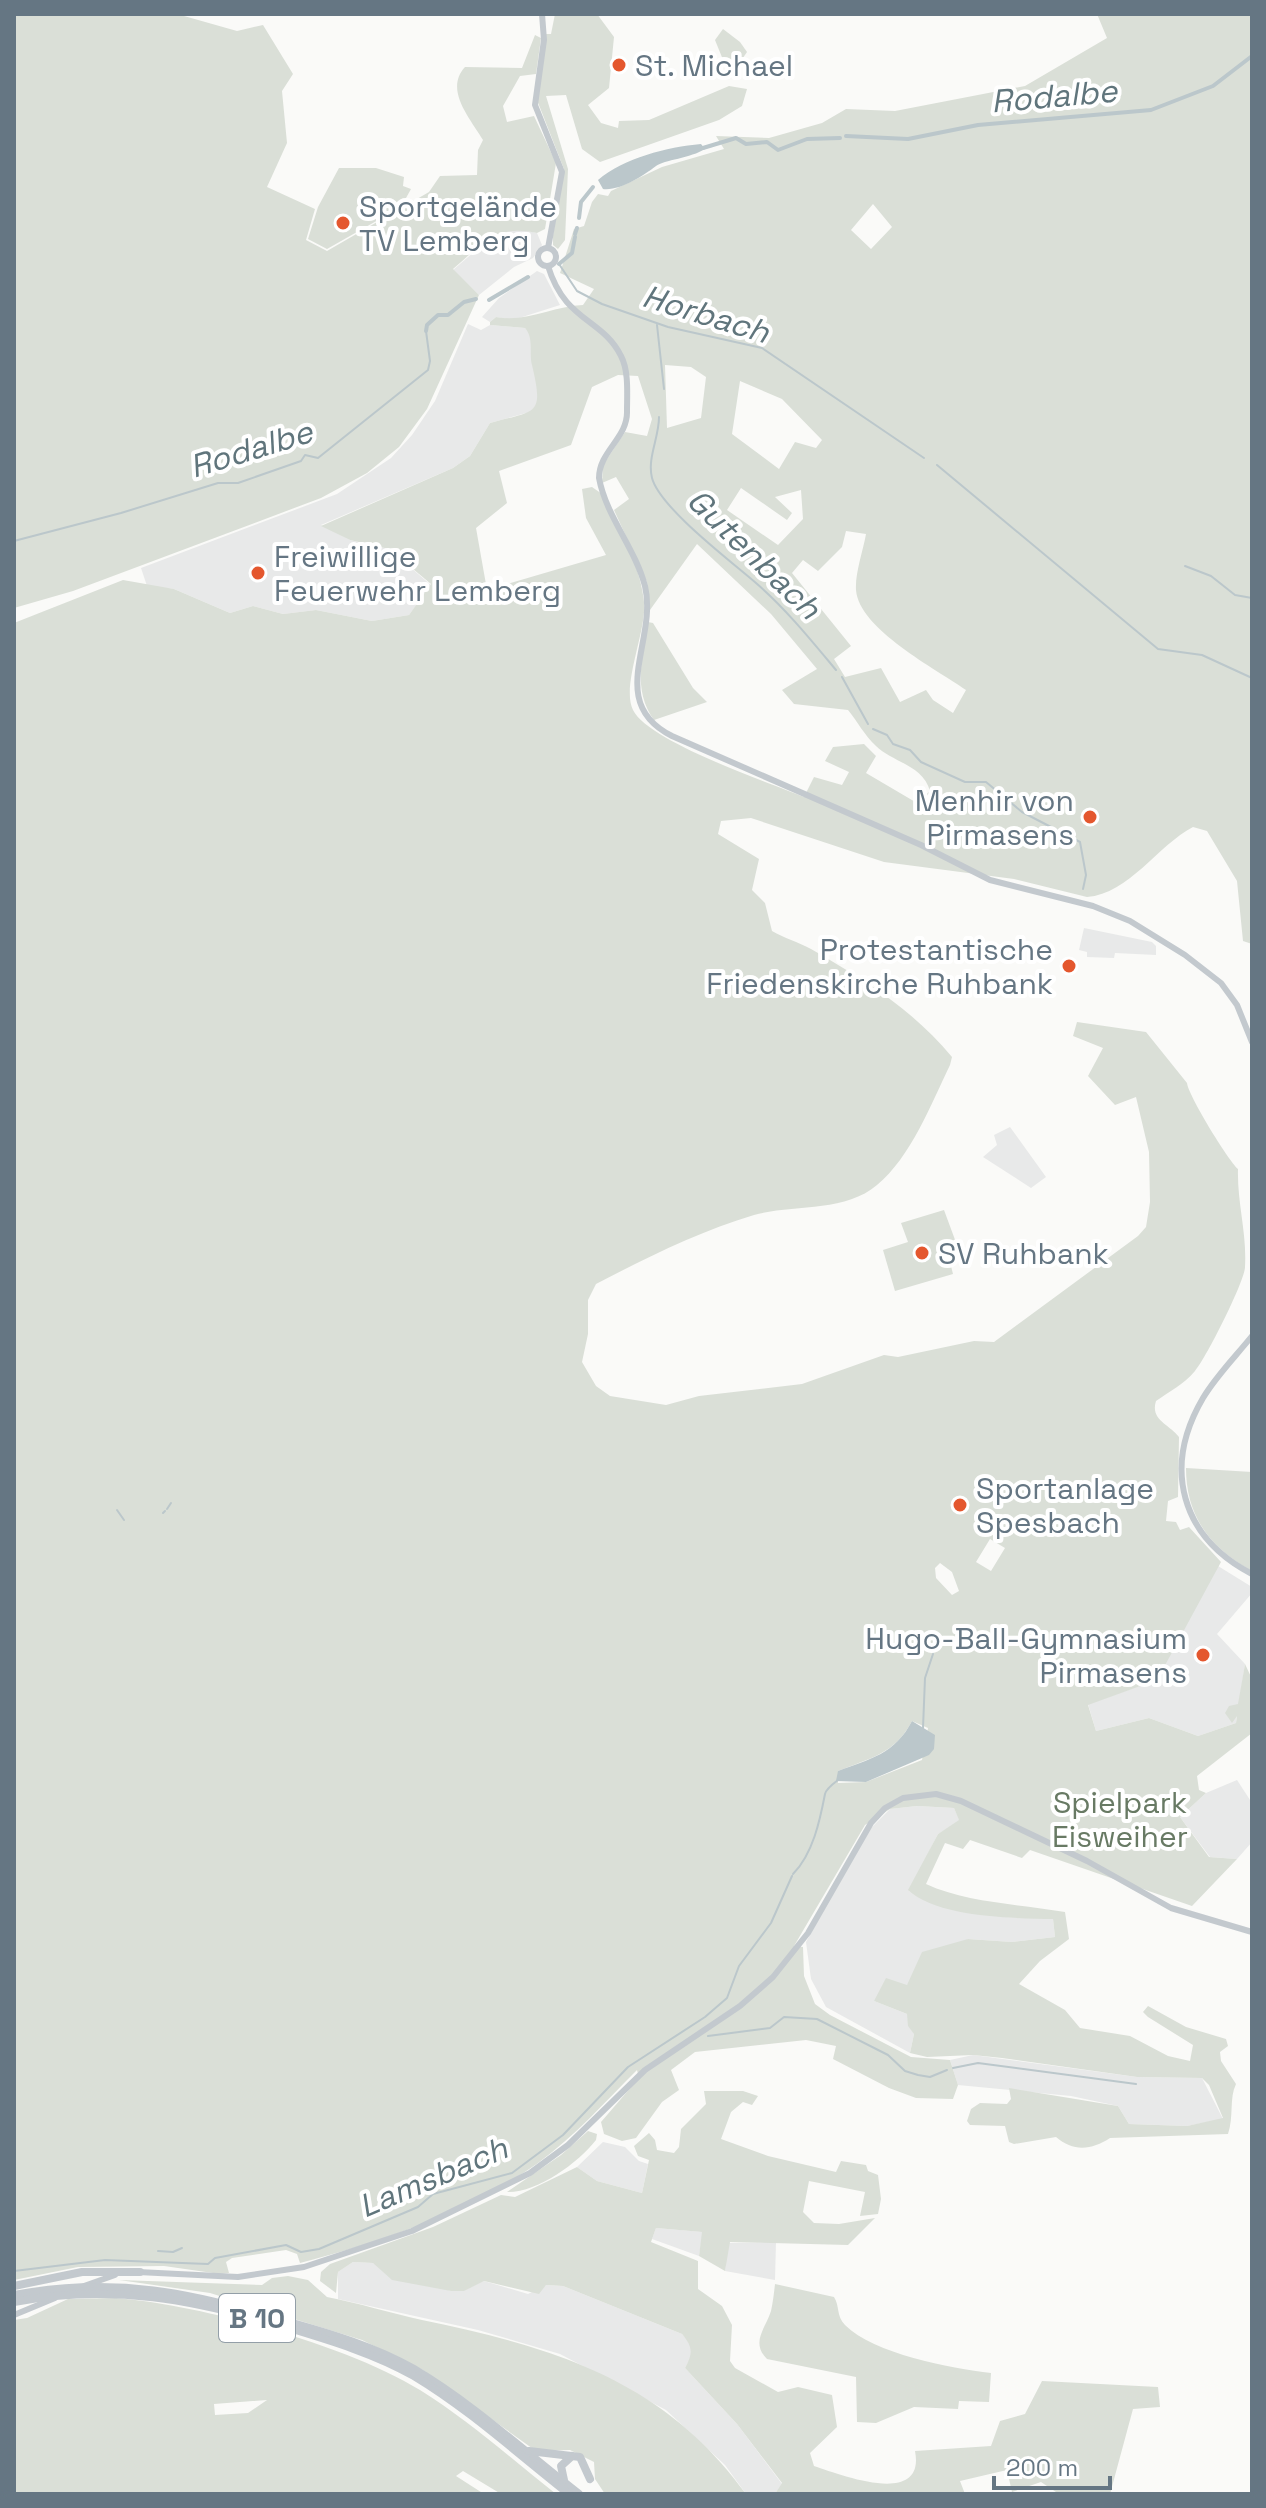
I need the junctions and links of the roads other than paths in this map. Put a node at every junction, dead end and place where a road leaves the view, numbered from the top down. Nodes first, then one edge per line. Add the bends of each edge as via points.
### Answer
1 (542, 14) edge
2 (548, 248) junction
3 (548, 266) junction
4 (1252, 1042) edge
5 (1252, 1336) edge
6 (1252, 1574) edge
7 (1252, 1932) edge
8 (140, 2272) junction
9 (14, 2286) edge
10 (14, 2295) edge
11 (14, 2302) edge
12 (14, 2315) edge
13 (514, 2443) junction
14 (573, 2455) junction
15 (590, 2479) dead end
16 (569, 2492) edge

1 - 2 main road via 535,105 562,172
2 - 3 main road via 556,258
2 - 3 main road via 538,257
3 - 4 main road via 566,305 613,344 625,369 626,423 603,459 599,478 646,591 637,687 640,705 653,724 990,880 1130,921 1221,983
5 - 6 main road via 1200,1403 1182,1469 1185,1502 1198,1530 1219,1553
7 - 8 main road via 1171,1908 961,1801 936,1794 903,1798 871,1823 813,1925 773,1977 740,2006 654,2063 568,2145 530,2173 412,2231 304,2267 238,2277
8 - 9 highway via 82,2272
8 - 12 main road via 102,2278
10 - 13 highway, B 10 via 97,2285 219,2301 371,2348 427,2378
11 - 16 highway, B 10 via 79,2292 184,2300 369,2354 439,2393
13 - 14 highway via 535,2454
13 - 16 highway, B 10
14 - 15 highway via 583,2460
14 - 16 highway via 560,2469

